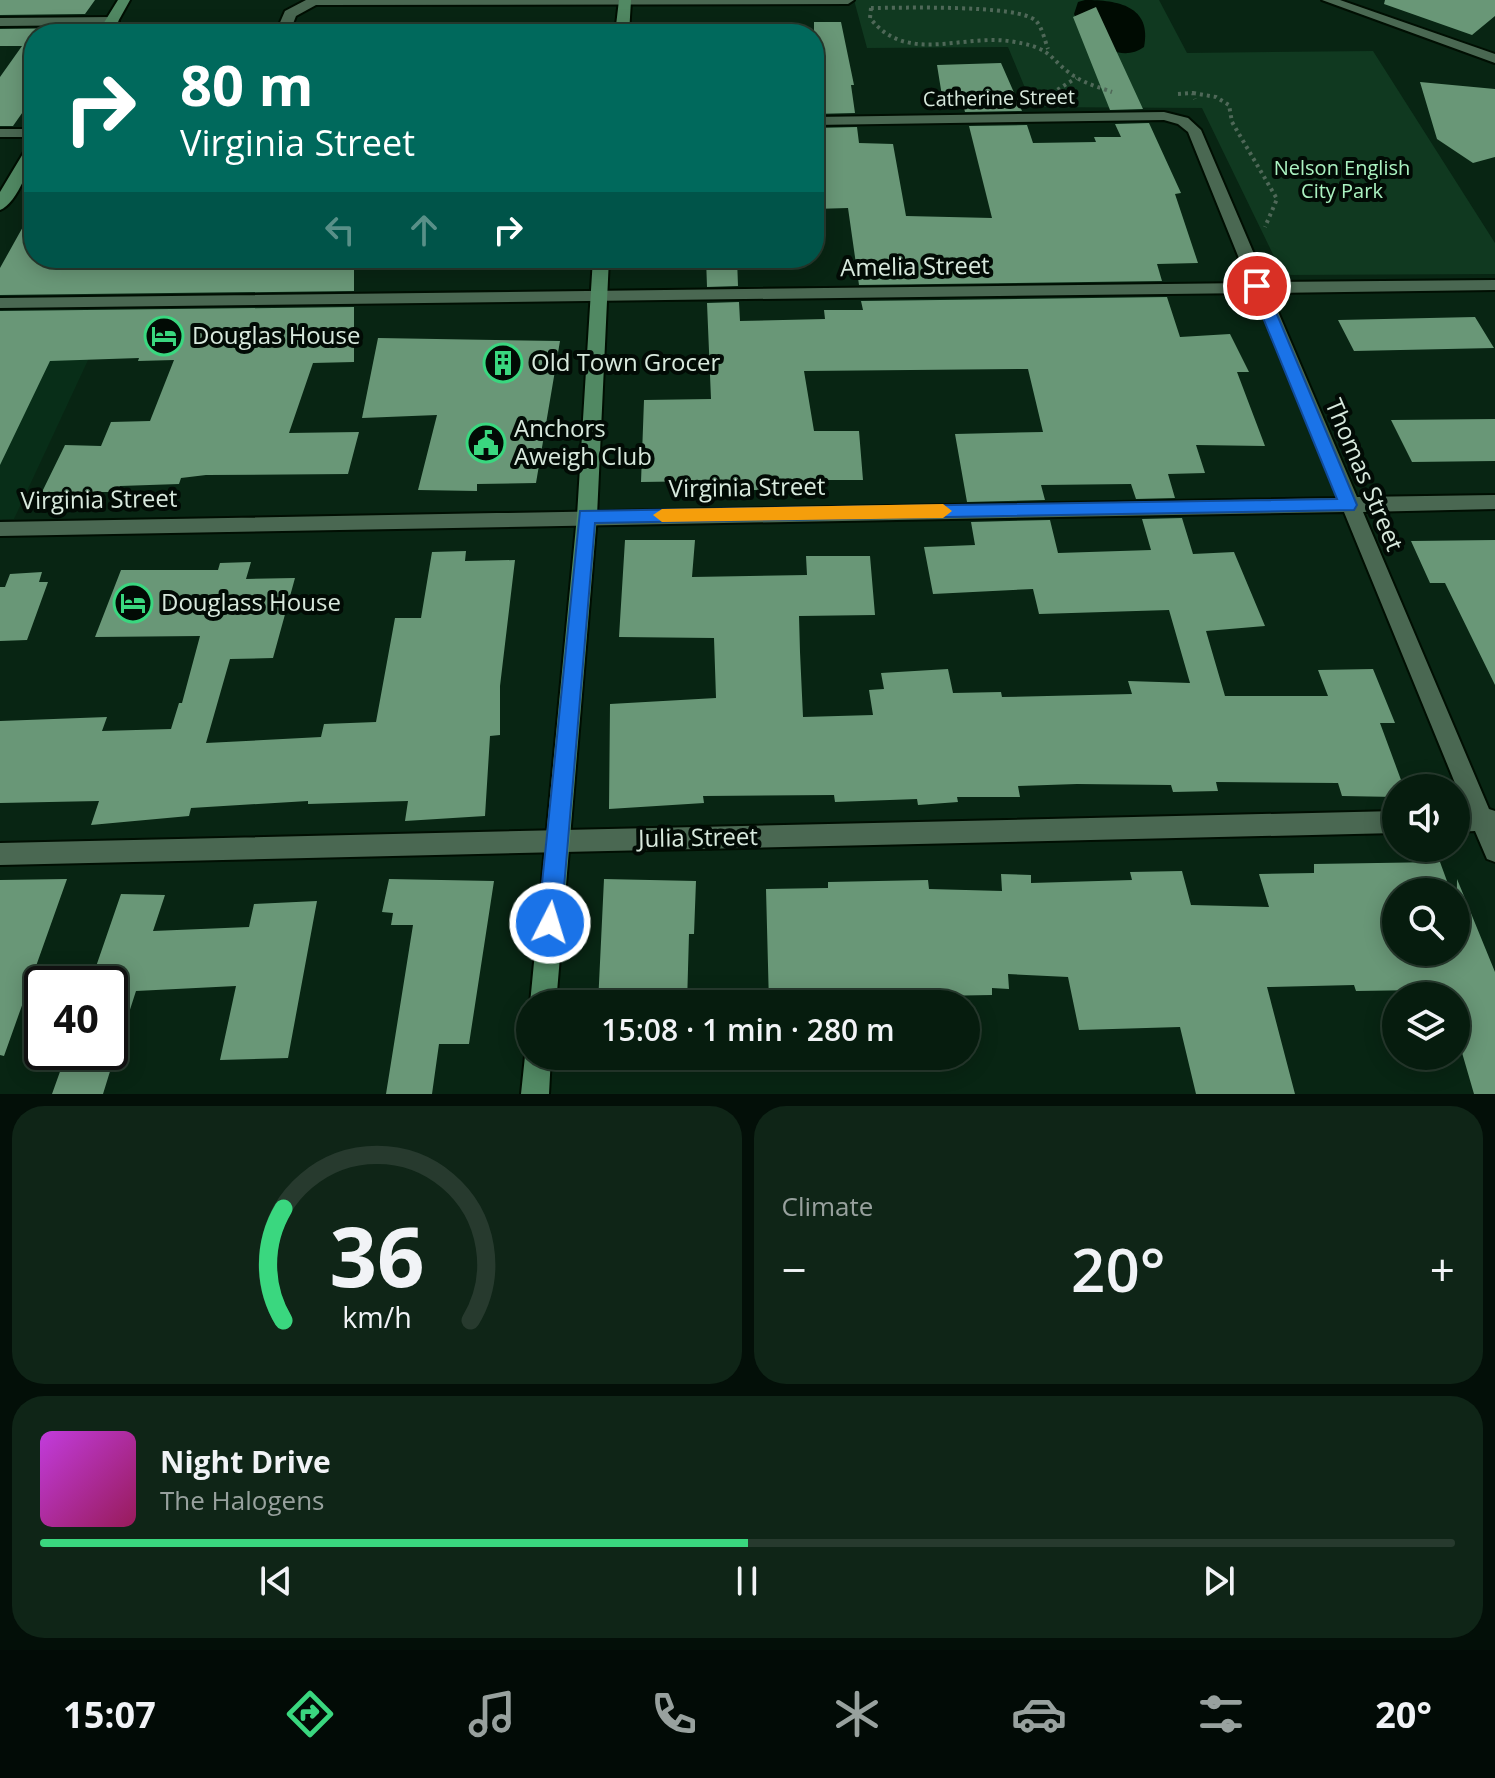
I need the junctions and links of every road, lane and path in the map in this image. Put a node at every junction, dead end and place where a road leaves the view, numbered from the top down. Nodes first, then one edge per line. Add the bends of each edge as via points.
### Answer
1 (124, 0) edge
2 (848, 0) edge
3 (1328, 0) edge
4 (625, 1) edge
5 (863, 6) dead end
6 (871, 8) junction
7 (112, 21) junction
8 (0, 22) edge
9 (110, 24) edge
10 (286, 24) edge
11 (623, 24) edge
12 (1048, 50) junction
13 (1056, 56) dead end
14 (1495, 59) edge
15 (1077, 78) dead end
16 (1057, 90) dead end
17 (1193, 93) dead end
18 (824, 121) edge
19 (1183, 121) joint
20 (0, 133) edge
21 (24, 133) edge
22 (24, 164) edge
23 (0, 205) edge
24 (1264, 233) dead end
25 (600, 268) edge
26 (1495, 285) edge
27 (1257, 286) junction
28 (598, 296) junction
29 (0, 303) edge
30 (1495, 502) edge
31 (1348, 505) junction
32 (587, 516) junction
33 (0, 529) edge
34 (1488, 820) edge
35 (1382, 822) edge
36 (556, 841) junction
37 (1495, 851) edge
38 (0, 854) edge
39 (544, 990) edge
40 (537, 1070) edge
41 (535, 1094) edge

1 - 7 street
2 - 4 street
3 - 14 street
4 - 10 street via 314,1 290,14
4 - 11 street
5 - 6 path
6 - 12 path via 965,8 1029,16 1038,22
6 - 12 path via 870,18 883,35 901,43 980,39
7 - 8 street
7 - 9 street
12 - 13 path
15 - 16 path
17 - 24 path via 1229,105 1232,122 1273,191 1277,199
18 - 19 street, Catherine Street via 1164,116
19 - 27 street, Thomas Street via 1194,130
20 - 21 street
22 - 23 street
25 - 28 street
26 - 27 street, Amelia Street
27 - 28 street, Amelia Street
27 - 31 street, Thomas Street
28 - 29 street, Amelia Street
28 - 32 street
30 - 31 street, Virginia Street
31 - 32 street, Virginia Street
31 - 34 street, Thomas Street
32 - 33 street, Virginia Street
32 - 36 street
34 - 37 street, Thomas Street
35 - 36 street, Julia Street
36 - 38 street, Julia Street
36 - 39 street
40 - 41 street

